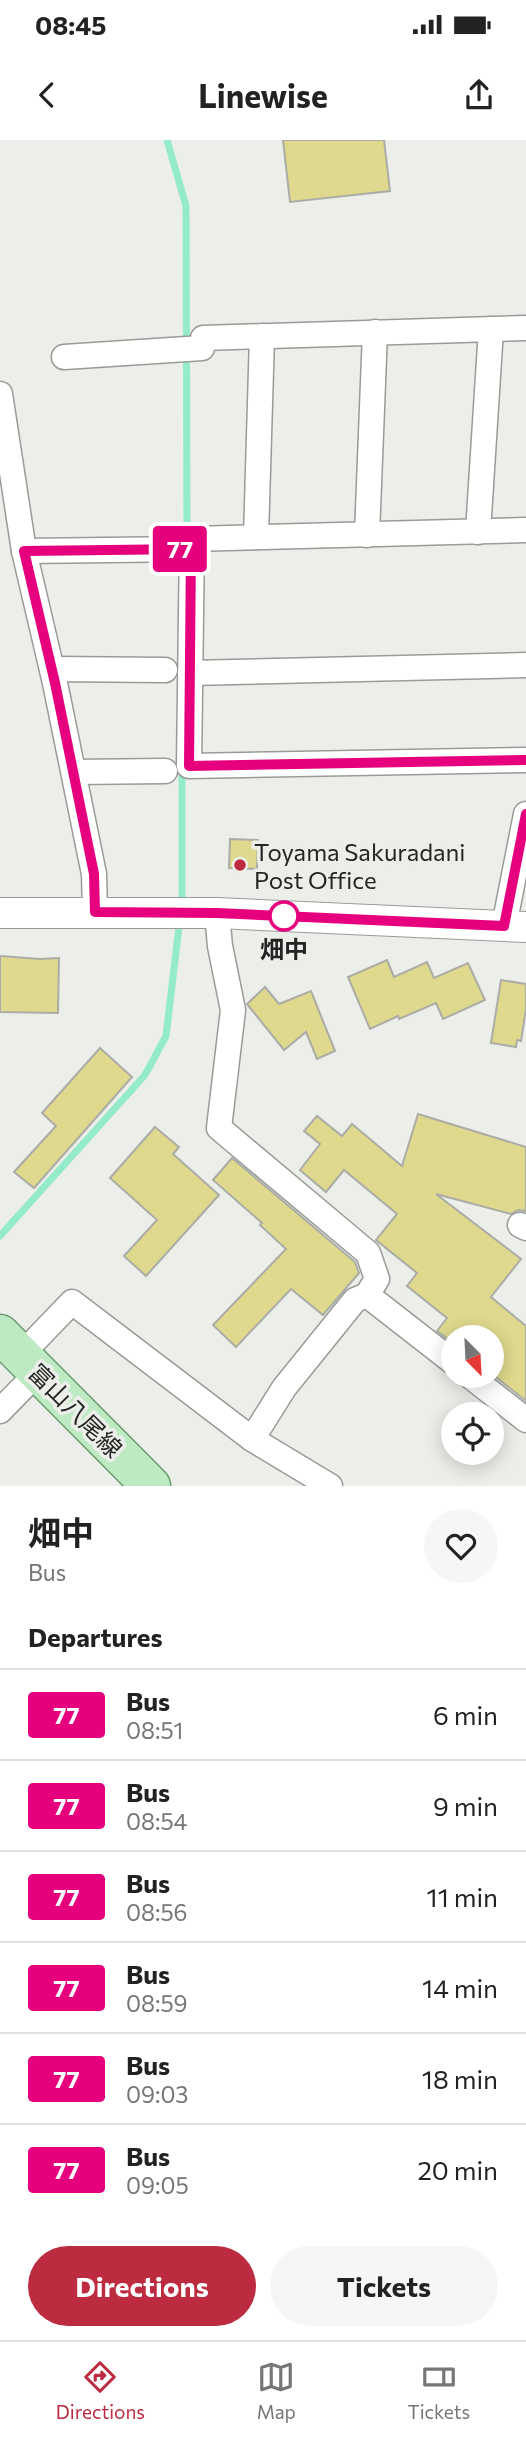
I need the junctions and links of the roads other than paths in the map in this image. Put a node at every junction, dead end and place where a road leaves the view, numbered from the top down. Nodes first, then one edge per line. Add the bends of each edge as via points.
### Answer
1 (526, 328) edge
2 (491, 329) junction
3 (375, 332) junction
4 (262, 336) junction
5 (64, 357) dead end
6 (0, 394) edge
7 (526, 530) edge
8 (478, 532) junction
9 (367, 535) junction
10 (256, 537) junction
11 (183, 549) junction
12 (24, 551) junction
13 (526, 665) edge
14 (52, 669) junction
15 (165, 670) dead end
16 (190, 673) junction
17 (526, 760) edge
18 (165, 771) dead end
19 (74, 772) junction
20 (526, 814) edge
21 (95, 912) junction
22 (0, 913) edge
23 (206, 913) junction
24 (515, 927) edge
25 (367, 1294) junction
26 (441, 1353) edge
27 (20, 1354) edge
28 (485, 1388) edge
29 (0, 1411) edge
30 (526, 1420) edge
31 (252, 1439) junction
32 (151, 1486) edge
33 (330, 1486) edge

1 - 2 street
2 - 3 street
2 - 8 street
3 - 4 street
3 - 9 street
4 - 5 street via 203,338 202,348
4 - 10 street
6 - 12 street
7 - 8 street
8 - 9 street
9 - 10 street
10 - 11 street via 192,539
11 - 12 street
11 - 16 street
12 - 14 street
13 - 16 street
14 - 15 street
14 - 19 street
16 - 17 street via 189,766
18 - 19 street
19 - 21 street via 94,874
20 - 24 street
21 - 22 street
21 - 23 street
23 - 24 street
23 - 25 street via 220,946 233,1010 219,1128 368,1253 377,1279
25 - 26 street
25 - 31 street via 355,1300 284,1388
27 - 29 street
27 - 31 street via 72,1302
27 - 32 main road, 富山八尾線
28 - 30 street
31 - 33 street

